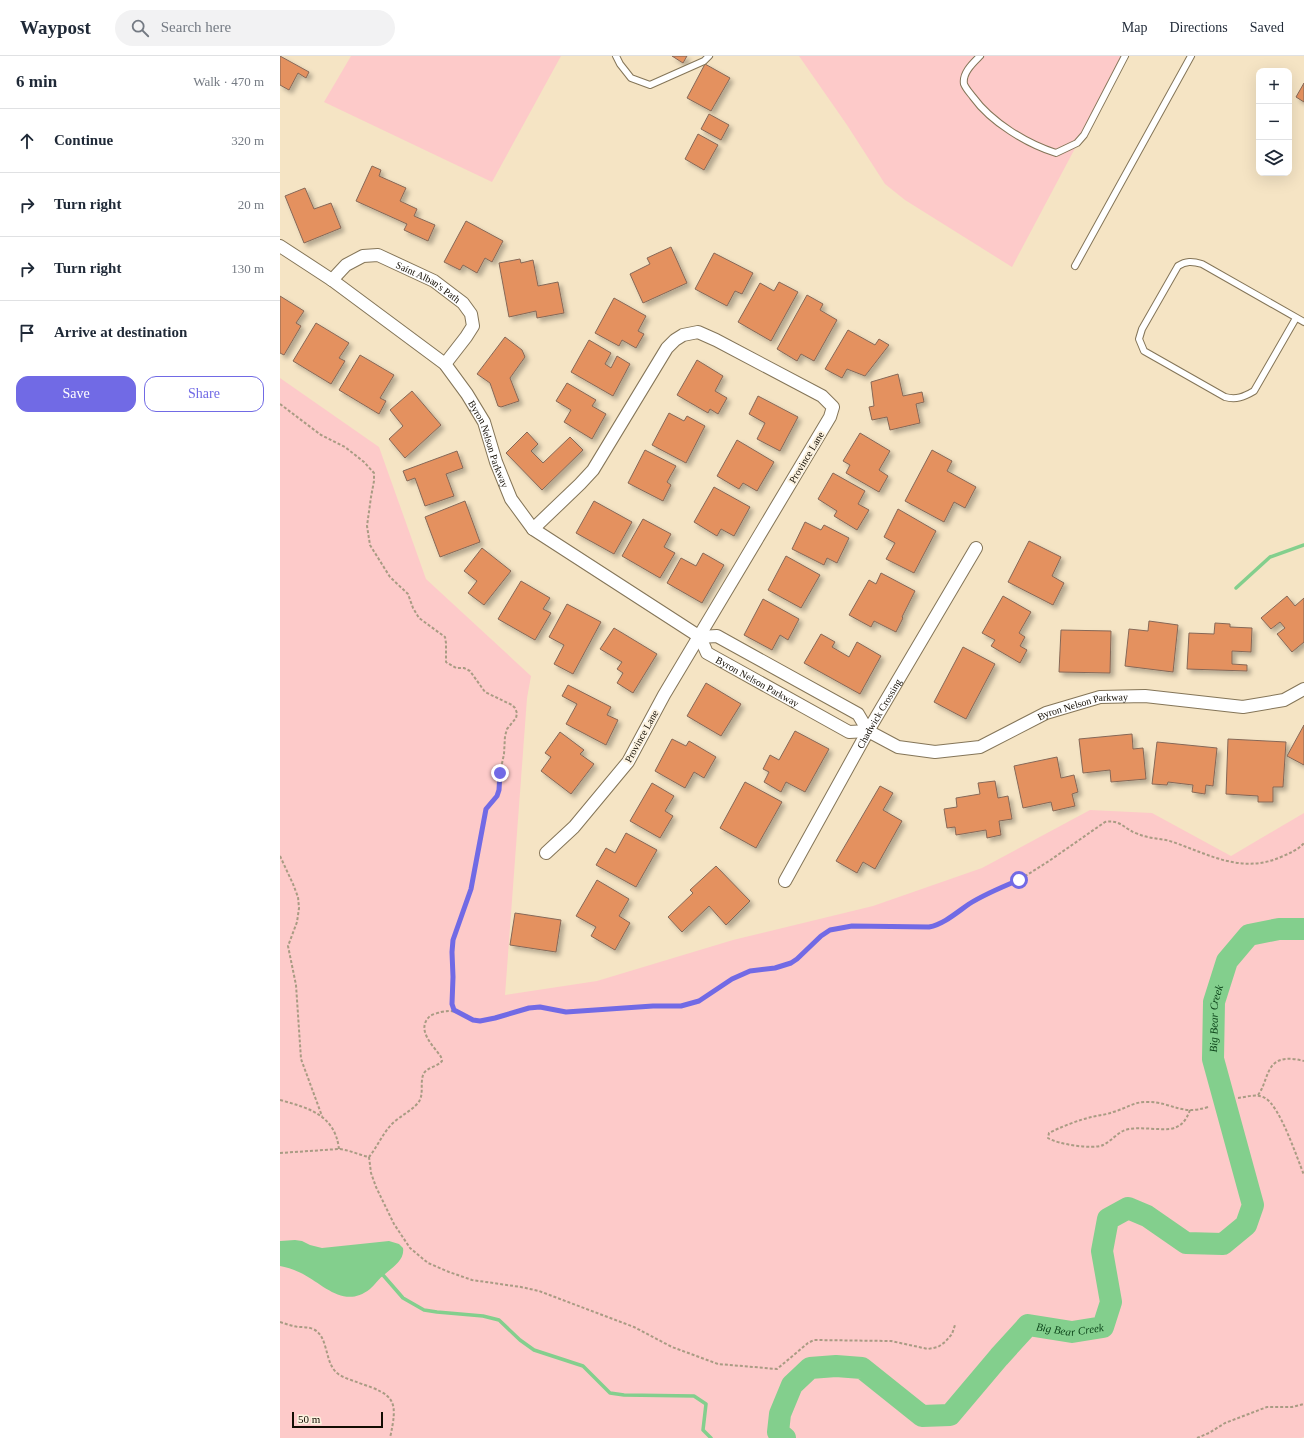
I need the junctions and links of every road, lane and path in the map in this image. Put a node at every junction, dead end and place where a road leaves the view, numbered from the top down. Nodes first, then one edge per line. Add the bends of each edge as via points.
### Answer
1 (616, 56) edge
2 (709, 56) edge
3 (980, 56) edge
4 (1125, 56) edge
5 (1191, 56) edge
6 (280, 246) edge
7 (1075, 266) dead end
8 (332, 280) junction
9 (1296, 318) junction
10 (1304, 322) edge
11 (445, 364) junction
12 (280, 404) edge
13 (533, 529) junction
14 (976, 548) dead end
15 (700, 637) junction
16 (787, 675) junction
17 (1304, 689) edge
18 (778, 692) junction
19 (868, 731) junction
20 (1304, 843) edge
21 (546, 853) dead end
22 (280, 856) edge
23 (785, 881) dead end
24 (454, 1010) junction
25 (1304, 1061) edge
26 (1258, 1095) junction
27 (1238, 1098) dead end
28 (280, 1100) edge
29 (1208, 1107) dead end
30 (1190, 1110) junction
31 (322, 1116) junction
32 (339, 1149) junction
33 (280, 1153) edge
34 (369, 1157) junction
35 (1304, 1175) edge
36 (280, 1322) edge
37 (955, 1325) dead end
38 (1304, 1404) edge
39 (390, 1438) edge
40 (1197, 1438) edge

1 - 2 lane via 631,78 650,85 704,62
3 - 4 lane via 966,73 964,84 979,106 1000,123 1037,146 1056,153 1077,143 1084,134
5 - 7 lane
6 - 8 street, Byron Nelson Parkway
8 - 11 street, Byron Nelson Parkway
8 - 11 street, Saint Alban's Path via 346,265 363,256 378,255 434,281 463,303 471,314 473,326
9 - 9 lane via 1202,264 1183,262 1173,272 1139,339 1148,354 1233,399 1244,397 1254,391
9 - 10 lane
11 - 13 street, Byron Nelson Parkway via 484,422 511,499
12 - 24 path via 345,448 374,473 367,526 370,545 390,577 408,594 419,618 445,637 446,662 456,668 470,671 486,692 512,705 517,713 505,736 499,790 486,809 471,889 453,940
13 - 15 street, Byron Nelson Parkway
13 - 15 street, Province Lane via 593,470 667,348 683,335 698,332 822,396 833,407 830,417
14 - 19 street, Chadwick Crossing
15 - 16 street, Byron Nelson Parkway via 717,636
15 - 18 street, Byron Nelson Parkway via 708,653
15 - 21 street, Province Lane via 664,695 628,762 574,827
16 - 18 street
16 - 19 street, Byron Nelson Parkway via 858,714
17 - 19 street, Byron Nelson Parkway via 1284,700 1243,707 1145,696 1100,697 1046,713 980,747 935,752 898,747
18 - 19 street, Byron Nelson Parkway via 849,732
19 - 23 street, Chadwick Crossing
20 - 24 path via 1292,852 1271,861 1241,864 1228,862 1161,838 1141,836 1119,823 1105,822 1019,880 994,890 936,926 852,926 830,930 791,963 750,971 693,1003 681,1006 566,1012 540,1007 480,1021
22 - 31 path via 298,897 297,922 288,946 296,985 301,1060
24 - 34 path via 434,1014 425,1023 425,1034 442,1061 423,1074 422,1095 419,1101 385,1132
25 - 26 path via 1284,1058 1277,1062 1270,1068
26 - 27 path
26 - 35 path via 1266,1098 1276,1108
28 - 31 path via 303,1106
29 - 30 path
30 - 30 path via 1148,1102 1139,1103 1052,1131 1048,1138 1052,1141 1082,1146 1101,1146 1128,1129 1176,1128 1184,1122
31 - 32 path via 335,1132
32 - 33 path
32 - 34 path
34 - 37 path via 376,1187 394,1224 410,1248 428,1263 472,1280 521,1286 539,1291 634,1327 672,1347 718,1364 777,1369 814,1340 891,1341 928,1349 938,1348 952,1334
36 - 39 path via 312,1328 318,1332 336,1372 379,1390 390,1398 394,1411
38 - 40 path via 1292,1407 1267,1407

